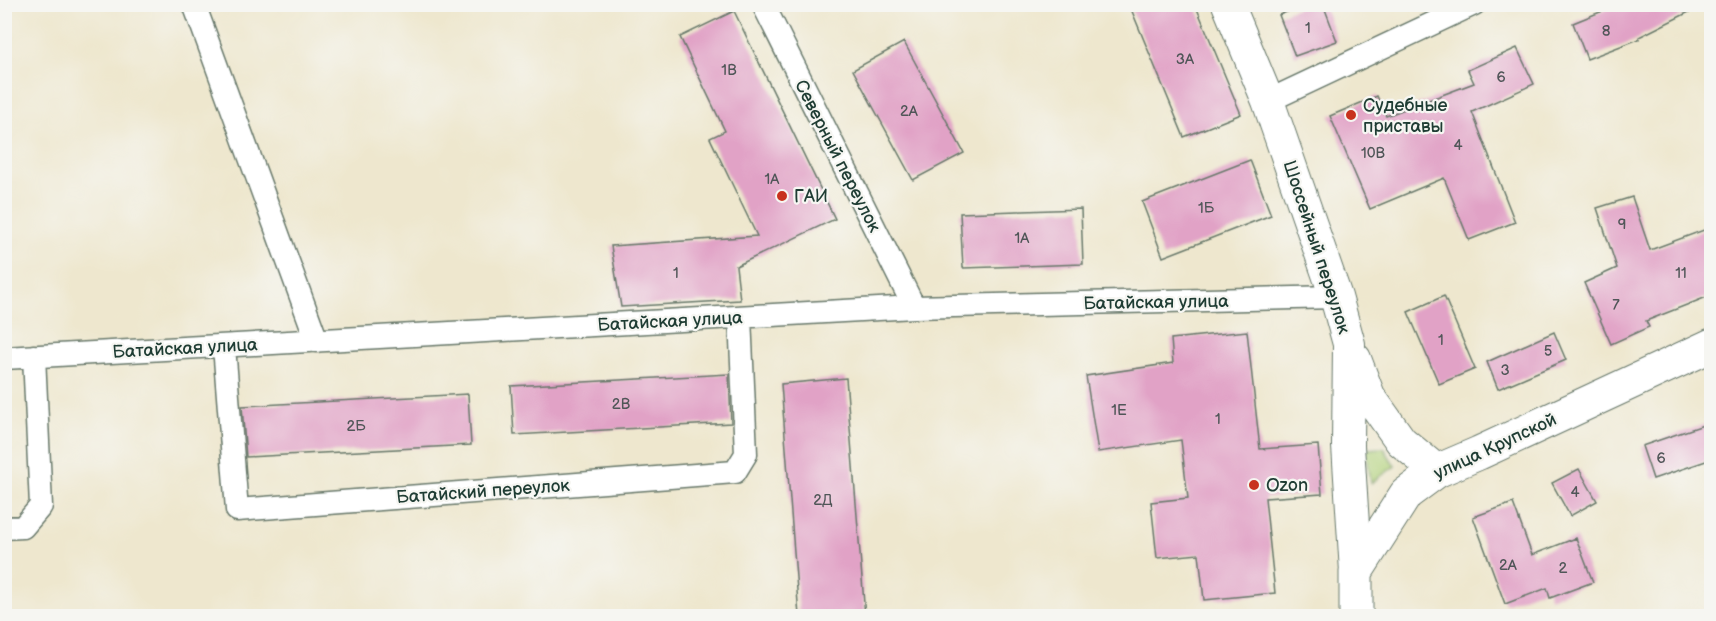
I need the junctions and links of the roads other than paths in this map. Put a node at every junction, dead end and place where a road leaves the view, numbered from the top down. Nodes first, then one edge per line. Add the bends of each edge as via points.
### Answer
1 (194, 4) edge
2 (763, 4) edge
3 (1228, 4) edge
4 (1474, 4) edge
5 (1268, 101) junction
6 (1336, 297) junction
7 (914, 307) junction
8 (740, 317) junction
9 (317, 341) junction
10 (1349, 344) junction
11 (1712, 345) edge
12 (224, 346) junction
13 (34, 356) junction
14 (4, 358) edge
15 (1437, 471) junction
16 (4, 528) edge
17 (1356, 572) junction
18 (1356, 616) edge

1 - 9 street
2 - 7 street, Северный переулок
3 - 5 main road, Шоссейный переулок
4 - 5 street
5 - 6 main road, Шоссейный переулок
6 - 7 street, Батайская улица
6 - 10 main road, Шоссейный переулок
7 - 8 street, Батайская улица
8 - 9 street, Батайская улица
8 - 12 street, Батайский переулок via 746,454 735,472 237,510
9 - 12 street, Батайская улица
10 - 15 main road via 1369,396 1401,441
10 - 17 main road, Шоссейный переулок via 1348,446
11 - 15 main road, улица Крупской
12 - 13 street, Батайская улица
13 - 14 street, Батайская улица
13 - 16 street via 40,506 23,527
15 - 17 main road, улица Крупской via 1406,494
17 - 18 main road

